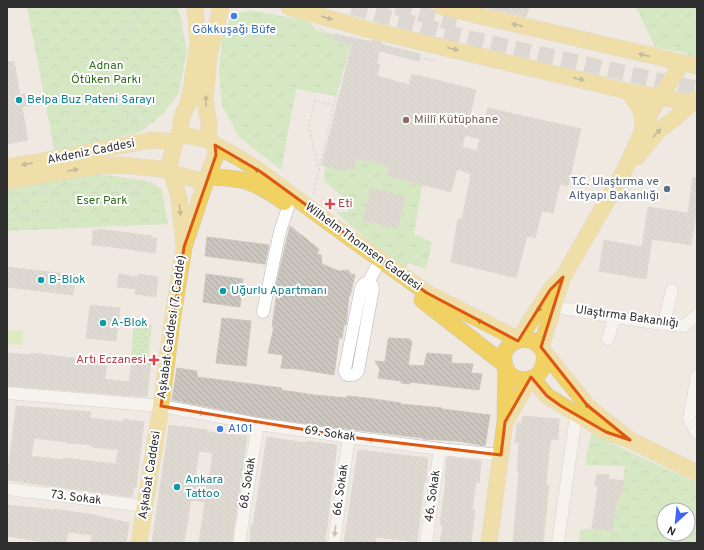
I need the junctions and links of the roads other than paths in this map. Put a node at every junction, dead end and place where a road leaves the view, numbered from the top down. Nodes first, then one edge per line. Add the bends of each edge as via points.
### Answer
1 (183, 7) edge
2 (195, 7) edge
3 (221, 7) edge
4 (289, 7) edge
5 (442, 7) edge
6 (474, 11) edge
7 (198, 43) junction
8 (689, 65) edge
9 (627, 91) junction
10 (660, 96) junction
11 (695, 102) edge
12 (643, 130) junction
13 (177, 139) junction
14 (212, 142) junction
15 (7, 167) edge
16 (171, 172) junction
17 (623, 173) junction
18 (207, 178) junction
19 (7, 181) edge
20 (289, 205) junction
21 (184, 248) junction
22 (376, 268) junction
23 (563, 277) junction
24 (369, 283) junction
25 (672, 290) dead end
26 (554, 307) junction
27 (263, 312) dead end
28 (697, 315) edge
29 (615, 316) junction
30 (664, 323) junction
31 (608, 339) dead end
32 (518, 340) junction
33 (542, 350) junction
34 (505, 367) junction
35 (697, 376) edge
36 (531, 379) junction
37 (7, 393) edge
38 (161, 406) junction
39 (576, 415) junction
40 (505, 422) junction
41 (258, 424) junction
42 (697, 433) edge
43 (348, 437) junction
44 (630, 440) junction
45 (440, 449) junction
46 (500, 455) junction
47 (697, 473) edge
48 (7, 490) edge
49 (144, 506) junction
50 (139, 543) edge
51 (239, 543) edge
52 (334, 543) edge
53 (426, 543) edge
54 (489, 543) edge
55 (558, 543) edge

1 - 7 main road
2 - 7 main road
14 -> 3 main road via 205,101 209,56
4 -> 9 main road via 370,30
5 - 6 main road
8 -> 6 main road
7 - 13 main road via 188,104 182,116
8 - 10 main road
9 - 10 main road
9 - 12 main road via 643,113
10 - 11 main road
10 - 12 main road
17 -> 11 main road via 659,130
12 - 17 main road
13 - 14 main road via 189,136
13 -> 15 main road, Akdeniz Caddesi via 152,140 103,148
13 - 16 main road via 170,162
14 - 18 main road via 216,155
32 -> 14 main road, Wilhelm Thomsen Caddesi via 427,293 261,172
16 - 18 main road via 198,180
19 -> 16 main road, Akdeniz Caddesi via 96,166 120,165
16 -> 21 main road via 179,198
17 - 23 main road
18 - 20 main road, Wilhelm Thomsen Caddesi via 245,181 257,185
18 - 21 main road
20 - 22 main road, Wilhelm Thomsen Caddesi
20 - 27 street via 280,231
21 - 38 main road, Aşkabat Caddesi (7. Cadde)
22 - 24 street
22 - 34 main road, Wilhelm Thomsen Caddesi via 439,312
23 - 26 main road
23 -> 32 main road via 550,290
24 - 24 street via 373,289 358,371 354,375 347,375 345,369 361,288 365,282
25 - 30 street
26 - 29 street, Ulaştırma Bakanlığı
26 - 33 main road
28 - 30 street, Ulaştırma Bakanlığı via 684,326
29 - 30 street, Ulaştırma Bakanlığı
29 - 31 street
32 - 33 main road via 531,340
32 - 34 main road via 505,351
33 - 36 main road via 544,366 541,372
44 -> 33 main road via 587,405
34 - 36 main road via 516,379
34 - 40 main road
35 - 42 street via 689,419
36 - 39 main road via 547,396
36 - 40 main road
37 - 38 street, 69. Sokak
38 -> 41 street, 69. Sokak
38 - 49 main road, Aşkabat Caddesi
39 - 44 main road via 606,432
39 - 55 street
40 - 46 main road
41 - 43 street, 69. Sokak
41 - 51 street, 68. Sokak
43 -> 45 street, 69. Sokak
43 -> 52 street, 66. Sokak
44 - 47 main road
45 - 46 street, 69. Sokak
45 - 53 street, 46. Sokak
46 - 54 main road
48 - 49 street, 73. Sokak
49 - 50 main road, Aşkabat Caddesi

